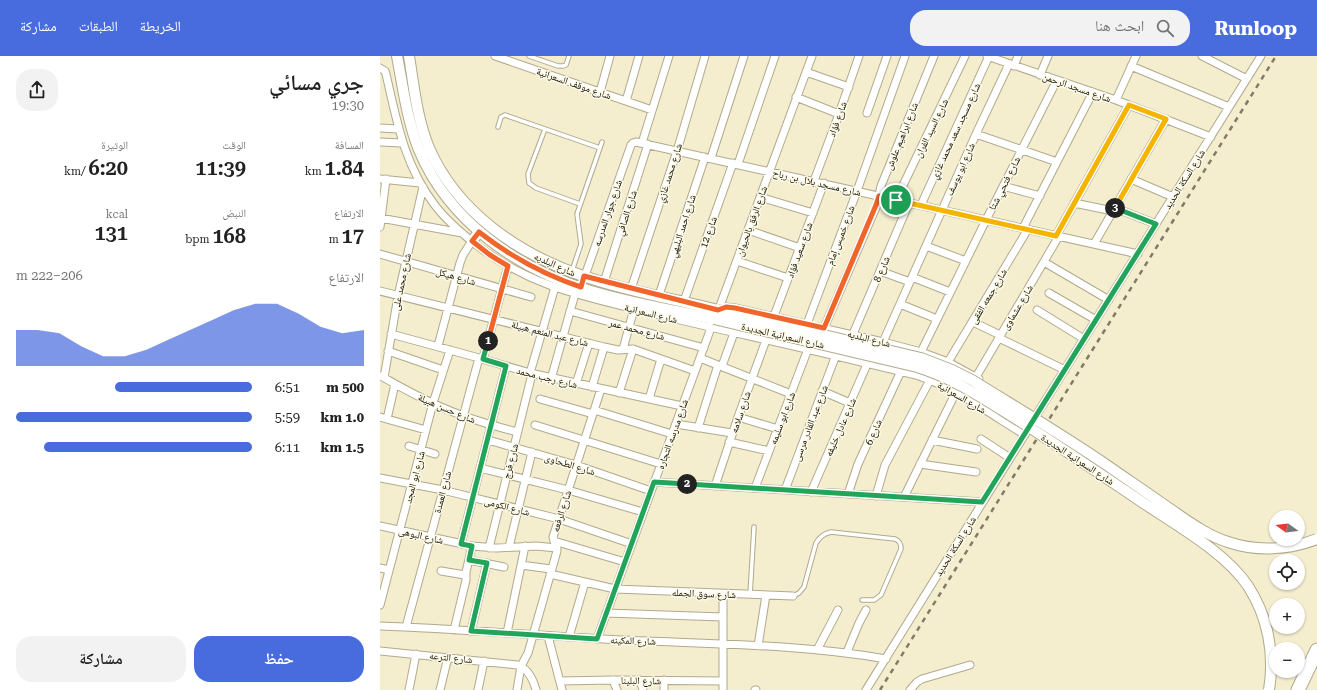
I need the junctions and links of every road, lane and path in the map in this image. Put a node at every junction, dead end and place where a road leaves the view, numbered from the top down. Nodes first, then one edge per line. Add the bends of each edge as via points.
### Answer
1 (397, 56) edge
2 (409, 56) edge
3 (495, 56) edge
4 (529, 56) edge
5 (569, 56) edge
6 (610, 56) edge
7 (639, 56) edge
8 (669, 56) edge
9 (705, 56) edge
10 (744, 56) edge
11 (775, 56) edge
12 (812, 56) edge
13 (859, 56) edge
14 (887, 56) edge
15 (905, 56) edge
16 (934, 56) edge
17 (965, 56) edge
18 (988, 56) edge
19 (1018, 56) edge
20 (1048, 56) edge
21 (1136, 56) edge
22 (1202, 56) edge
23 (1261, 56) edge
24 (1012, 65) junction
25 (1131, 66) junction
26 (380, 68) edge
27 (806, 72) junction
28 (1040, 74) junction
29 (1247, 79) junction
30 (1057, 80) junction
31 (849, 87) junction
32 (600, 92) junction
33 (1093, 92) junction
34 (796, 97) junction
35 (1116, 100) junction
36 (626, 101) junction
37 (1129, 105) junction
38 (1229, 107) junction
39 (652, 110) junction
40 (867, 113) dead end
41 (839, 114) junction
42 (1166, 119) junction
43 (498, 127) dead end
44 (380, 128) edge
45 (545, 128) junction
46 (398, 129) junction
47 (976, 134) junction
48 (1211, 137) junction
49 (380, 142) edge
50 (602, 142) dead end
51 (402, 143) junction
52 (642, 143) junction
53 (600, 148) junction
54 (1021, 150) junction
55 (677, 151) junction
56 (708, 157) junction
57 (1057, 162) junction
58 (735, 164) junction
59 (770, 171) junction
60 (383, 179) edge
61 (1131, 180) junction
62 (814, 181) junction
63 (824, 183) junction
64 (421, 185) junction
65 (1003, 186) junction
66 (857, 191) junction
67 (879, 196) junction
68 (1040, 196) junction
69 (760, 197) junction
70 (1173, 197) junction
71 (896, 200) junction
72 (909, 203) junction
73 (1074, 203) junction
74 (580, 204) junction
75 (921, 205) junction
76 (942, 210) junction
77 (1114, 210) junction
78 (813, 213) junction
79 (380, 218) edge
80 (986, 220) junction
81 (413, 224) junction
82 (1156, 224) junction
83 (380, 227) edge
84 (1025, 229) junction
85 (748, 230) junction
86 (479, 232) junction
87 (462, 233) junction
88 (1058, 236) junction
89 (472, 241) junction
90 (1094, 244) junction
91 (926, 246) junction
92 (800, 248) junction
93 (380, 254) edge
94 (1138, 254) junction
95 (966, 260) junction
96 (405, 261) junction
97 (736, 261) junction
98 (1044, 262) junction
99 (508, 266) junction
100 (880, 271) junction
101 (572, 272) junction
102 (456, 276) junction
103 (584, 276) junction
104 (788, 278) junction
105 (911, 279) junction
106 (604, 282) junction
107 (555, 287) junction
108 (502, 289) junction
109 (631, 289) junction
110 (380, 291) edge
111 (578, 291) junction
112 (950, 292) junction
113 (1048, 293) dead end
114 (659, 295) junction
115 (398, 296) junction
116 (531, 297) dead end
117 (1109, 300) junction
118 (684, 301) junction
119 (900, 304) junction
120 (448, 308) junction
121 (634, 309) junction
122 (1037, 310) dead end
123 (570, 311) junction
124 (774, 316) junction
125 (714, 319) junction
126 (937, 319) junction
127 (493, 320) junction
128 (1096, 320) junction
129 (972, 322) junction
130 (807, 324) junction
131 (629, 327) junction
132 (824, 328) junction
133 (542, 331) junction
134 (734, 333) junction
135 (391, 334) junction
136 (853, 334) junction
137 (563, 336) junction
138 (1000, 336) junction
139 (766, 340) junction
140 (1084, 340) junction
141 (883, 342) junction
142 (588, 343) junction
143 (438, 346) junction
144 (604, 346) junction
145 (704, 348) junction
146 (623, 349) junction
147 (633, 349) junction
148 (808, 349) junction
149 (450, 350) junction
150 (388, 351) junction
151 (921, 352) junction
152 (836, 355) junction
153 (700, 358) junction
154 (481, 359) junction
155 (661, 359) junction
156 (868, 362) junction
157 (948, 362) junction
158 (720, 365) junction
159 (506, 366) junction
160 (443, 370) junction
161 (1065, 370) junction
162 (695, 371) junction
163 (901, 371) junction
164 (531, 374) junction
165 (382, 377) edge
166 (976, 377) junction
167 (752, 378) junction
168 (551, 379) junction
169 (930, 380) junction
170 (395, 384) junction
171 (576, 384) junction
172 (592, 387) junction
173 (601, 389) junction
174 (822, 391) junction
175 (956, 392) junction
176 (619, 393) junction
177 (791, 394) junction
178 (648, 399) junction
179 (540, 400) dead end
180 (433, 403) junction
181 (850, 403) junction
182 (682, 406) junction
183 (593, 412) junction
184 (1037, 414) junction
185 (462, 416) junction
186 (738, 417) junction
187 (382, 418) edge
188 (676, 424) junction
189 (491, 425) junction
190 (535, 425) dead end
191 (698, 428) junction
192 (778, 429) junction
193 (426, 430) junction
194 (517, 432) junction
195 (732, 433) junction
196 (672, 434) junction
197 (1025, 434) junction
198 (981, 439) dead end
199 (488, 440) junction
200 (585, 440) junction
201 (932, 440) junction
202 (729, 442) junction
203 (409, 446) dead end
204 (514, 447) junction
205 (977, 449) dead end
206 (421, 450) junction
207 (769, 451) junction
208 (532, 452) junction
209 (435, 454) dead end
210 (1010, 458) junction
211 (661, 464) junction
212 (920, 464) junction
213 (576, 465) junction
214 (480, 468) junction
215 (976, 472) dead end
216 (506, 474) junction
217 (380, 478) edge
218 (526, 479) junction
219 (654, 482) junction
220 (412, 484) junction
221 (715, 486) junction
222 (755, 488) junction
223 (443, 490) junction
224 (568, 490) junction
225 (785, 490) junction
226 (651, 491) junction
227 (811, 492) junction
228 (848, 494) junction
229 (876, 496) junction
230 (473, 497) junction
231 (904, 497) junction
232 (982, 502) junction
233 (499, 503) junction
234 (519, 509) junction
235 (643, 512) junction
236 (559, 519) junction
237 (380, 526) edge
238 (754, 527) dead end
239 (400, 530) junction
240 (430, 537) junction
241 (1317, 539) edge
242 (461, 544) junction
243 (632, 544) junction
244 (555, 545) junction
245 (472, 546) junction
246 (525, 546) junction
247 (509, 547) junction
248 (489, 548) junction
249 (469, 560) junction
250 (625, 562) junction
251 (487, 563) junction
252 (521, 565) junction
253 (504, 567) dead end
254 (380, 568) edge
255 (389, 570) junction
256 (441, 571) dead end
257 (551, 571) junction
258 (465, 575) junction
259 (585, 582) junction
260 (615, 589) junction
261 (723, 594) junction
262 (750, 595) junction
263 (766, 595) junction
264 (793, 596) joint
265 (862, 600) dead end
266 (380, 603) edge
267 (838, 610) dead end
268 (866, 610) dead end
269 (606, 613) junction
270 (723, 617) junction
271 (380, 626) edge
272 (406, 627) junction
273 (454, 630) junction
274 (471, 631) junction
275 (507, 633) junction
276 (533, 635) junction
277 (548, 636) junction
278 (569, 637) junction
279 (597, 639) junction
280 (723, 644) junction
281 (758, 646) junction
282 (380, 650) edge
283 (817, 650) junction
284 (1317, 650) edge
285 (847, 652) junction
286 (416, 654) junction
287 (448, 657) junction
288 (886, 659) junction
289 (484, 661) junction
290 (970, 665) dead end
291 (522, 666) junction
292 (613, 680) junction
293 (640, 680) junction
294 (664, 680) junction
295 (560, 681) junction
296 (723, 682) junction
297 (409, 690) edge
298 (440, 690) edge
299 (478, 690) edge
300 (517, 690) edge
301 (536, 690) edge
302 (562, 690) edge
303 (617, 690) edge
304 (643, 690) edge
305 (664, 690) edge
306 (723, 690) edge
307 (866, 690) edge
308 (910, 690) edge
309 (1269, 690) edge
310 (1298, 690) edge

1 - 86 street, شارع البلديه via 411,126 419,150 446,198
2 - 101 street, شارع البلديه via 422,129 437,164 454,190 470,209 499,233 532,254
3 - 32 street, شارع موقف السعرانية
4 - 5 lane via 560,67 566,65
6 - 32 street
7 - 36 street
8 - 39 street, شارع الصافي
9 - 55 street, شارع محمد غازي
10 - 56 street, شارع احمد البليهي
11 - 58 street, شارع 12
12 - 27 street, شارع الرفق بالحيوان
13 - 31 street, شارع فؤاد
14 - 40 street
15 - 66 street, شارع خميس إمام
16 - 67 street, شارع ابراهيم علوش
17 - 71 street, شارع السيد الفران
18 - 24 street, شارع مسجد الرحمن
18 - 75 street, شارع مسجد سعد محمد غازي
19 - 24 street, شارع ابو يوسف
20 - 28 street
21 - 25 street
22 - 29 street
23 - 29 street, شارع السكة الحديد
24 - 28 street, شارع مسجد الرحمن
24 - 47 street, شارع ابو يوسف
25 - 35 street
25 - 38 street
26 - 46 street, شارع السعرانية via 386,74
27 - 31 street
27 - 34 street, شارع الرفق بالحيوان
28 - 30 street, شارع مسجد الرحمن
29 - 38 street, شارع السكة الحديد
30 - 33 street, شارع مسجد الرحمن
30 - 54 street, شارع فتحي شتا
31 - 41 street, شارع فؤاد
32 - 36 street, شارع موقف السعرانية
33 - 35 street, شارع مسجد الرحمن
33 - 57 street, شارع جمعه الفقى
34 - 41 street
34 - 59 street, شارع الرفق بالحيوان
35 - 37 street, شارع مسجد الرحمن
36 - 39 street, شارع موقف السعرانية
37 - 42 street, شارع مسجد الرحمن
37 - 73 street, شارع عشماوى
38 - 48 street, شارع السكة الحديد
39 - 52 street, شارع الصافي
41 - 62 street, شارع فؤاد
42 - 48 street, شارع مسجد الرحمن
42 - 61 street
43 - 45 lane via 501,117 505,115
44 - 46 street
45 - 53 lane
45 - 74 lane via 528,174 529,183
46 - 51 street, شارع السعرانية
47 - 54 street
47 - 76 street, شارع ابو يوسف
48 - 70 street, شارع السكة الحديد
49 - 51 street
50 - 53 lane
51 - 64 street, شارع السعرانية
52 - 55 street, شارع مسجد بلال بن رباح
52 - 103 street, شارع جوار المدرسه via 630,145
52 - 106 street, شارع الصافي
53 - 74 lane
54 - 57 street
54 - 65 street, شارع فتحي شتا
55 - 56 street, شارع مسجد بلال بن رباح
55 - 109 street, شارع محمد غازي
56 - 58 street, شارع مسجد بلال بن رباح
56 - 114 street, شارع احمد البليهي
57 - 68 street, شارع جمعه الفقى
58 - 59 street, شارع مسجد بلال بن رباح
58 - 118 street, شارع 12
59 - 62 street, شارع مسجد بلال بن رباح
59 - 69 street, شارع الرفق بالحيوان
60 - 64 street
60 - 79 street
61 - 70 street
61 - 77 street
62 - 63 street, شارع مسجد بلال بن رباح
63 - 66 street, شارع مسجد بلال بن رباح
63 - 78 street, شارع سعيد فؤاد
64 - 81 street, شارع محمد على
64 - 87 street, شارع السعرانية via 434,204
65 - 68 street
65 - 80 street, شارع فتحي شتا
66 - 67 street, شارع مسجد بلال بن رباح
66 - 130 street, شارع خميس إمام
67 - 71 street, شارع مسجد بلال بن رباح
67 - 132 street, شارع ابراهيم علوش
68 - 84 street, شارع جمعه الفقى
69 - 78 street
69 - 85 street, شارع الرفق بالحيوان
70 - 82 street, شارع السكة الحديد
71 - 72 street, شارع مسجد بلال بن رباح
72 - 75 street, شارع مسجد بلال بن رباح
72 - 100 street, شارع 8
73 - 77 street
73 - 88 street, شارع عشماوى
74 - 101 lane via 577,217 581,244
75 - 76 street, شارع مسجد بلال بن رباح
76 - 80 street, شارع مسجد بلال بن رباح
76 - 91 street, شارع ابو يوسف
77 - 82 street
77 - 90 street
78 - 92 street, شارع سعيد فؤاد
79 - 81 street
79 - 83 street
80 - 84 street, شارع مسجد بلال بن رباح
80 - 95 street, شارع فتحي شتا
81 - 87 street
81 - 96 street, شارع محمد على
82 - 94 street, شارع السكة الحديد
84 - 88 street, شارع مسجد بلال بن رباح
84 - 129 street, شارع جمعه الفقى
85 - 92 street
85 - 97 street, شارع الرفق بالحيوان
86 - 89 street
86 - 111 street, شارع البلديه via 524,262
87 - 89 street, شارع السعرانية
88 - 90 street, شارع مسجد بلال بن رباح
88 - 98 street, شارع عشماوى
89 - 99 street, شارع السعرانية
89 - 102 street via 463,255
90 - 94 street, شارع مسجد بلال بن رباح
91 - 95 street
91 - 105 street, شارع ابو يوسف
92 - 104 street, شارع سعيد فؤاد
93 - 96 street, شارع هيكل
94 - 117 street, شارع السكة الحديد
95 - 112 street, شارع فتحي شتا
96 - 102 street, شارع هيكل
96 - 115 street, شارع محمد على
97 - 104 street
97 - 125 street, شارع الرفق بالحيوان
98 - 117 street
98 - 138 street, شارع عشماوى
99 - 107 street, شارع السعرانية
99 - 108 street, شارع العمدة
100 - 105 street
100 - 136 street, شارع 8
101 - 103 street, شارع البلديه
102 - 108 street, شارع هيكل
102 - 120 street
103 - 106 street, شارع البلديه
103 - 111 street, شارع جوار المدرسه
104 - 124 street, شارع سعيد فؤاد
105 - 112 street
105 - 119 street, شارع ابو يوسف
106 - 109 street, شارع البلديه
107 - 111 street, شارع السعرانية
107 - 133 street, شارع فرج
108 - 116 street, شارع هيكل
108 - 127 street, شارع العمدة
109 - 114 street, شارع البلديه
110 - 115 street, شارع عبد المنعم هبيلة
111 - 121 street, شارع السعرانية
111 - 123 street, شارع جوار المدرسه
111 - 125 street, شارع البلديه via 608,295
112 - 126 street, شارع فتحي شتا
113 - 128 street
114 - 118 street, شارع البلديه
115 - 120 street, شارع عبد المنعم هبيلة
115 - 135 street, شارع محمد على
117 - 128 street, شارع السكة الحديد
118 - 125 street, شارع البلديه
119 - 126 street
119 - 141 street, شارع ابو يوسف
120 - 127 street, شارع عبد المنعم هبيلة
120 - 143 street
121 - 125 street, شارع السعرانية
121 - 131 street
122 - 140 street
123 - 131 street, شارع محمد عمر
123 - 137 street, شارع جوار المدرسه
124 - 125 street, شارع البلديه via 730,307
124 - 130 street, شارع البلديه
125 - 134 street, شارع السعرانية
125 - 145 street, شارع مدرسه التجاره
125 - 241 street, شارع السعرانية الجديدة, bridge via 921,358 972,380 1087,452 1198,528 1228,542 1254,548 1276,548
125 - 309 street, شارع السعرانية الجديدة, bridge via 917,367 939,375 970,390 1081,460 1214,551 1238,573 1256,600 1267,630 1272,663
126 - 151 street, شارع فتحي شتا
127 - 133 street, شارع عبد المنعم هبيلة
127 - 154 street, شارع العمدة
128 - 140 street, شارع السكة الحديد
129 - 138 street
129 - 157 street, شارع جمعه الفقى
130 - 132 street, شارع البلديه
131 - 145 street, شارع محمد عمر
131 - 146 street
132 - 136 street, شارع البلديه
133 - 137 street, شارع عبد المنعم هبيلة
133 - 164 street, شارع فرج
134 - 139 street, شارع السعرانية
134 - 158 street
135 - 143 street, شارع رجب محمد
135 - 150 street, شارع محمد على
136 - 141 street, شارع البلديه
137 - 142 street, شارع عبد المنعم هبيلة
137 - 168 street, شارع جوار المدرسه
138 - 161 street
138 - 166 street, شارع عشماوى
139 - 148 street, شارع السعرانية
139 - 167 street, شارع سلامه
140 - 161 street, شارع السكة الحديد
141 - 151 street, شارع البلديه
142 - 144 street, شارع عبد المنعم هبيلة
142 - 171 street
143 - 149 street, شارع رجب محمد
144 - 146 street, شارع عبد المنعم هبيلة
144 - 172 street
145 - 153 street, شارع مدرسه التجاره
146 - 147 street, شارع عبد المنعم هبيلة
147 - 155 street, شارع عبد المنعم هبيلة
147 - 176 street
148 - 152 street, شارع السعرانية
148 - 177 street, شارع ابو سليمه
149 - 154 street, شارع رجب محمد
149 - 160 street, شارع ابو المجد
150 - 160 street
150 - 165 street, شارع محمد على
151 - 157 street, شارع البلديه
152 - 156 street, شارع السعرانية
152 - 174 street, شارع عبد القادر مرسى
153 - 158 street
153 - 162 street, شارع مدرسه التجاره
154 - 159 street, شارع رجب محمد
154 - 185 street, شارع العمدة
155 - 162 street, شارع عبد المنعم هبيلة
155 - 178 street
156 - 163 street, شارع السعرانية
156 - 181 street, شارع عادل خليفه
157 - 166 street, شارع البلديه
158 - 167 street
158 - 191 street
159 - 164 street, شارع رجب محمد
159 - 189 street
160 - 180 street, شارع ابو المجد
161 - 184 street, شارع السكة الحديد
162 - 182 street, شارع مدرسه التجاره
163 - 169 street, شارع السعرانية
163 - 228 street, شارع 6 via 858,464
164 - 168 street, شارع رجب محمد
164 - 194 street, شارع فرج
165 - 170 street, شارع حسن هبيلة
166 - 184 street, شارع البلديه
167 - 177 street
167 - 186 street, شارع سلامه
168 - 171 street, شارع رجب محمد
169 - 175 street, شارع السعرانية
169 - 229 street via 885,465
170 - 180 street, شارع حسن هبيلة
170 - 187 street
171 - 172 street, شارع رجب محمد
172 - 173 street, شارع رجب محمد
173 - 176 street, شارع رجب محمد
173 - 183 street, شارع الرفعه
174 - 181 street
174 - 225 street, شارع عبد القادر مرسى
175 - 197 street, شارع السعرانية
175 - 201 street
176 - 178 street, شارع رجب محمد
177 - 192 street, شارع ابو سليمه
178 - 182 street, شارع رجب محمد
179 - 183 street
180 - 185 street, شارع حسن هبيلة
180 - 193 street, شارع ابو المجد
181 - 227 street, شارع عادل خليفه
182 - 188 street, شارع مدرسه التجاره
183 - 196 street
183 - 200 street, شارع الرفعه
184 - 197 street, شارع السكة الحديد
185 - 189 street, شارع حسن هبيلة
185 - 223 street, شارع العمدة
186 - 192 street
186 - 195 street, شارع سلامه
187 - 193 street
188 - 191 street
188 - 196 street, شارع مدرسه التجاره
189 - 194 street, شارع حسن هبيلة
189 - 199 street
190 - 200 street
191 - 195 street
192 - 207 street, شارع ابو سليمه
193 - 206 street, شارع ابو المجد
194 - 204 street, شارع فرج
195 - 202 street, شارع سلامه
196 - 211 street, شارع مدرسه التجاره
197 - 210 street, شارع السكة الحديد
198 - 210 street
199 - 204 street, شارع الطحاوى
199 - 214 street
200 - 211 street
200 - 213 street, شارع الرفعه
201 - 205 street
201 - 212 street
202 - 207 street
202 - 221 street, شارع سلامه
203 - 206 street
204 - 208 street, شارع الطحاوى
204 - 216 street, شارع فرج
206 - 209 street
206 - 220 street, شارع ابو المجد
207 - 222 street, شارع ابو سليمه
208 - 213 street, شارع الطحاوى
208 - 218 street
210 - 232 street, شارع السكة الحديد
211 - 219 street, شارع مدرسه التجاره
212 - 215 street
212 - 231 street
213 - 224 street, شارع الرفعه
213 - 226 street, شارع الطحاوى
214 - 216 street
214 - 230 street
216 - 218 street
216 - 233 street, شارع فرج
217 - 220 street, شارع الكومى
218 - 224 street
218 - 234 street
219 - 221 street
219 - 226 street, شارع مدرسه التجاره
220 - 223 street, شارع الكومى
220 - 239 street, شارع ابو المجد
221 - 222 street
222 - 225 street
223 - 230 street, شارع الكومى
223 - 240 street, شارع العمدة
224 - 235 street
224 - 236 street, شارع الرفعه
225 - 227 street
226 - 235 street, شارع مدرسه التجاره
227 - 228 street
228 - 229 street
229 - 231 street
230 - 233 street, شارع الكومى
230 - 242 street
231 - 232 street
232 - 288 street, شارع السكة الحديد
233 - 234 street, شارع الكومى
233 - 248 street, شارع فرج
234 - 236 street, شارع الكومى
234 - 247 street
235 - 243 street, شارع مدرسه التجاره
236 - 243 street, شارع الكومى
236 - 244 street, شارع الرفعه via 553,536
237 - 239 street, شارع البوهى
238 - 262 lane
239 - 240 street, شارع البوهى
239 - 255 street, شارع ابو المجد
240 - 242 street, شارع البوهى
240 - 272 street, شارع العمدة
242 - 245 street, شارع البوهى
243 - 250 street, شارع مدرسه التجاره
244 - 246 street, شارع البوهى
244 - 250 street, شارع البوهى
244 - 257 street, شارع الرفعه
245 - 248 street, شارع البوهى
245 - 249 street
246 - 247 street, شارع البوهى
246 - 252 street
247 - 248 street, شارع البوهى
249 - 251 street
249 - 258 street
250 - 260 street, شارع مدرسه التجاره
251 - 253 street
251 - 274 street
252 - 257 street, شارع سوق الجمله
252 - 275 street
254 - 255 street
255 - 266 street, شارع ابو المجد
256 - 258 street
257 - 259 street, شارع سوق الجمله
257 - 276 street, شارع الرفعه
258 - 273 street
259 - 260 street, شارع سوق الجمله
259 - 278 street
260 - 261 street, شارع سوق الجمله
260 - 269 street, شارع مدرسه التجاره
261 - 262 street, شارع سوق الجمله
261 - 270 street
262 - 263 street, شارع سوق الجمله
263 - 264 street, شارع سوق الجمله
263 - 281 street
264 - 265 lane via 804,587 816,543 824,534 830,532 899,541 901,549 882,595 874,600
267 - 283 street
268 - 285 street
269 - 270 street
269 - 279 street, شارع مدرسه التجاره
270 - 280 street
271 - 272 street, شارع المكينه
272 - 273 street, شارع المكينه
273 - 274 street, شارع المكينه
274 - 275 street, شارع المكينه
275 - 276 street, شارع المكينه
276 - 277 street, شارع المكينه
276 - 291 street, شارع الرفعه
277 - 278 street, شارع المكينه
277 - 295 street
278 - 279 street, شارع المكينه
279 - 280 street, شارع المكينه
280 - 281 street, شارع المكينه
280 - 296 street
281 - 283 street, شارع المكينه
282 - 286 street, شارع الترعه
283 - 285 street, شارع المكينه
284 - 310 highway
285 - 288 street, شارع المكينه
286 - 287 street, شارع الترعه
286 - 297 street
287 - 289 street, شارع الترعه
287 - 298 street
288 - 307 street, شارع السكة الحديد
289 - 291 street, شارع الترعه
289 - 299 street
290 - 308 street via 922,679
291 - 300 street, شارع الرفعه
291 - 301 street via 529,674
292 - 293 street, شارع البلينا
292 - 295 street, شارع البلينا
292 - 303 street
293 - 294 street, شارع البلينا
293 - 304 street
294 - 296 street, شارع البلينا
294 - 305 street
295 - 302 street
296 - 306 street

